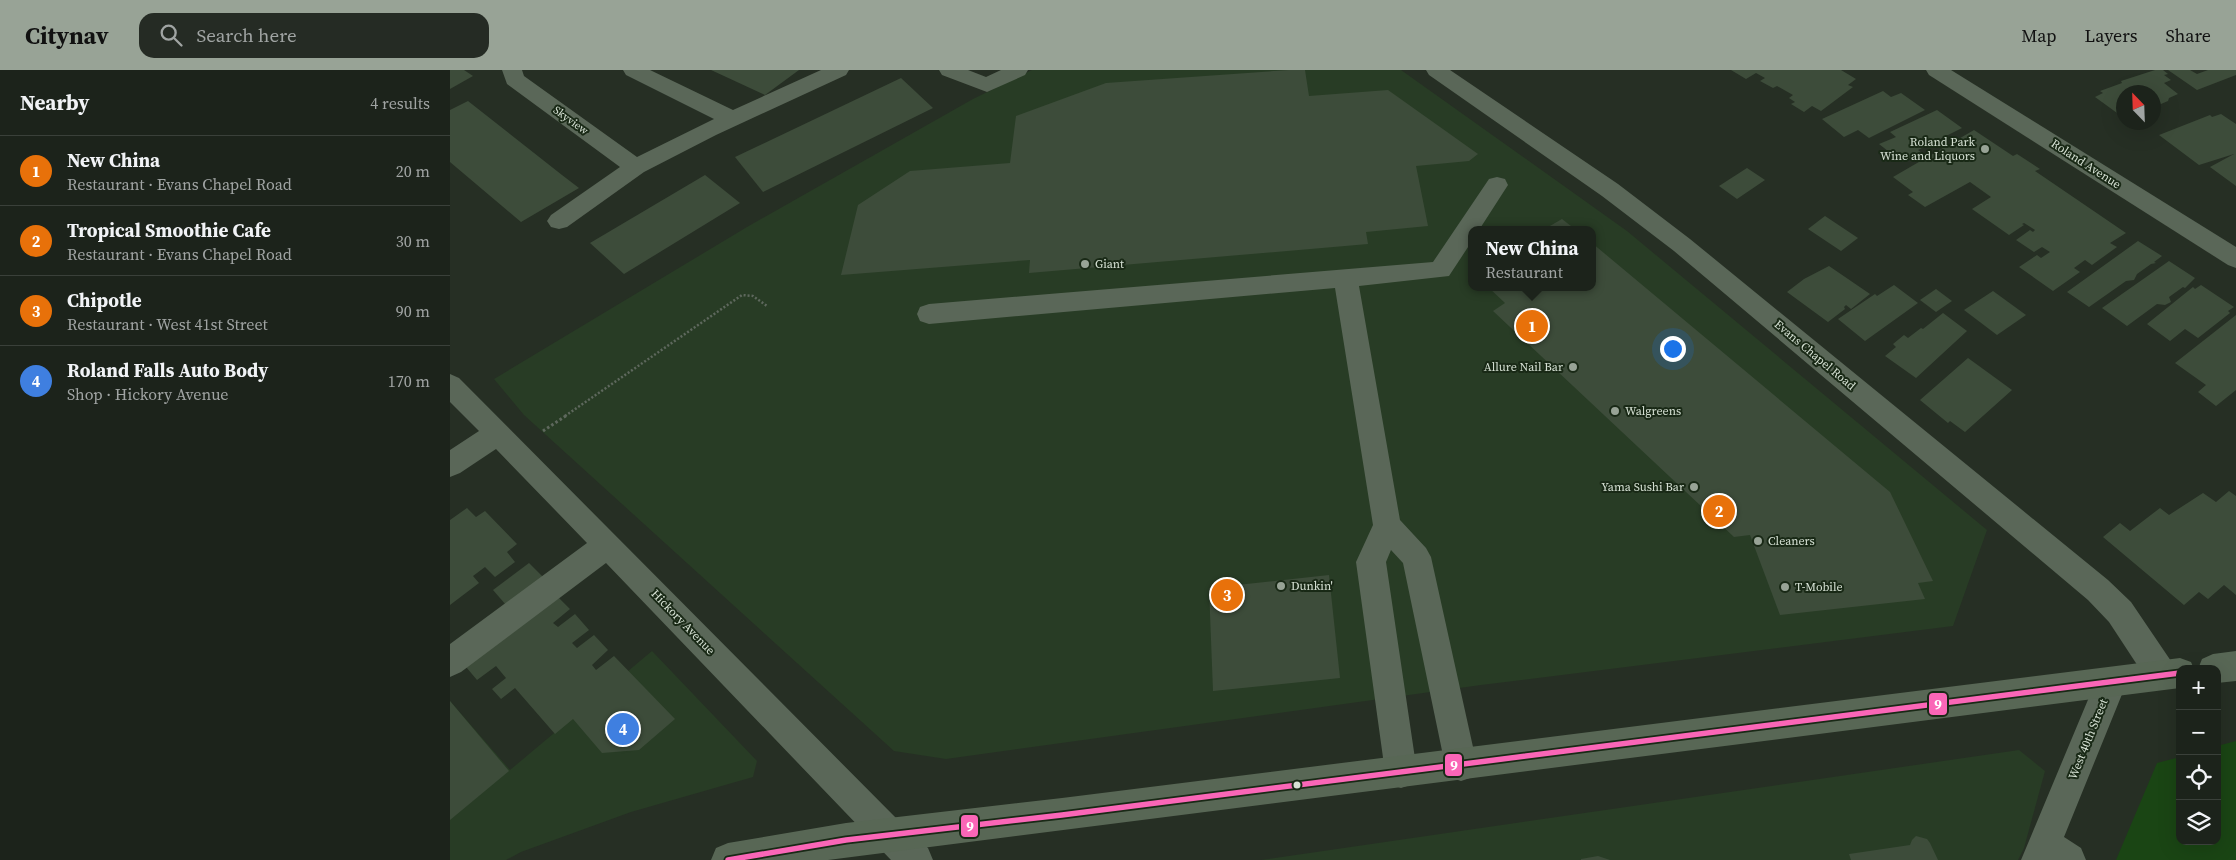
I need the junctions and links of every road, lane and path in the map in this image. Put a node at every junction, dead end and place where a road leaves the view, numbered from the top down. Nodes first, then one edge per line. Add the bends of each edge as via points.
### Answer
1 (512, 70) edge
2 (632, 70) edge
3 (839, 70) edge
4 (949, 70) edge
5 (1018, 70) edge
6 (1436, 70) edge
7 (1936, 70) edge
8 (733, 119) junction
9 (636, 167) junction
10 (1497, 185) dead end
11 (560, 221) dead end
12 (1470, 226) edge
13 (1468, 228) edge
14 (2236, 259) edge
15 (1345, 278) junction
16 (767, 306) dead end
17 (930, 314) dead end
18 (450, 385) edge
19 (546, 429) dead end
20 (498, 433) junction
21 (450, 466) edge
22 (1387, 525) junction
23 (608, 544) junction
24 (450, 662) edge
25 (2236, 666) edge
26 (2221, 668) edge
27 (2171, 674) edge
28 (2111, 682) junction
29 (1460, 764) junction
30 (1401, 772) junction
31 (888, 834) junction
32 (2050, 855) edge
33 (728, 860) edge
34 (916, 860) edge

1 - 9 street, Skyview via 514,79
2 - 8 street
3 - 8 street
4 - 5 street via 986,85
6 - 27 street, Evans Chapel Road via 1610,190 1682,246 2090,583 2120,612
7 - 14 street, Roland Avenue
8 - 9 street
9 - 11 street
10 - 12 street
13 - 15 street via 1440,270
15 - 17 street
15 - 22 street
16 - 19 path via 753,296 742,295
18 - 20 street, Hickory Avenue
20 - 21 street
20 - 23 street, Hickory Avenue
22 - 29 street via 1416,557
22 - 30 street via 1371,562
23 - 24 street
23 - 31 street, Hickory Avenue
25 - 26 main road
27 - 28 main road, West 40th Street
28 - 29 main road
28 - 32 street, West 40th Street
29 - 30 main road
30 - 31 main road
31 - 33 main road
31 - 34 street, Hickory Avenue

